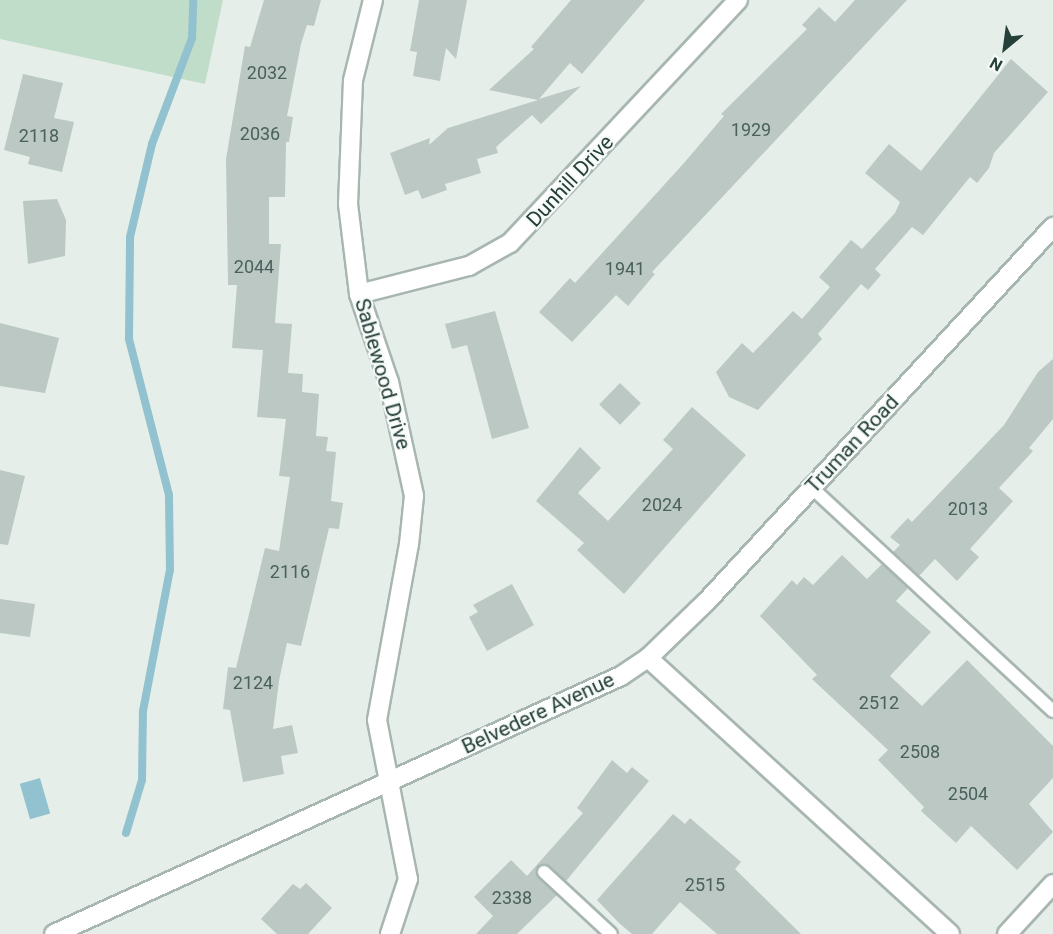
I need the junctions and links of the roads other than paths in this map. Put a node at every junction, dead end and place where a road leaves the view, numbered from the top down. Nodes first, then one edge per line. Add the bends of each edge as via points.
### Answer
1 (373, 0) edge
2 (738, 0) edge
3 (1053, 227) edge
4 (359, 294) junction
5 (812, 488) junction
6 (648, 658) junction
7 (1053, 711) edge
8 (387, 783) junction
9 (543, 872) dead end
10 (1053, 884) edge
11 (54, 934) edge
12 (390, 934) edge
13 (611, 934) edge
14 (950, 934) edge
15 (1007, 934) edge

1 - 4 street, Sablewood Drive via 357,55 348,147 348,204
2 - 4 street, Dunhill Drive via 510,243 469,266
3 - 5 street, Truman Road
4 - 8 street, Sablewood Drive via 389,382 414,496 377,720
5 - 6 street, Truman Road
5 - 7 lane
6 - 8 street, Belvedere Avenue via 621,676
6 - 14 street
8 - 11 street, Belvedere Avenue
8 - 12 street, Sablewood Drive via 408,879
9 - 13 lane
10 - 15 street

